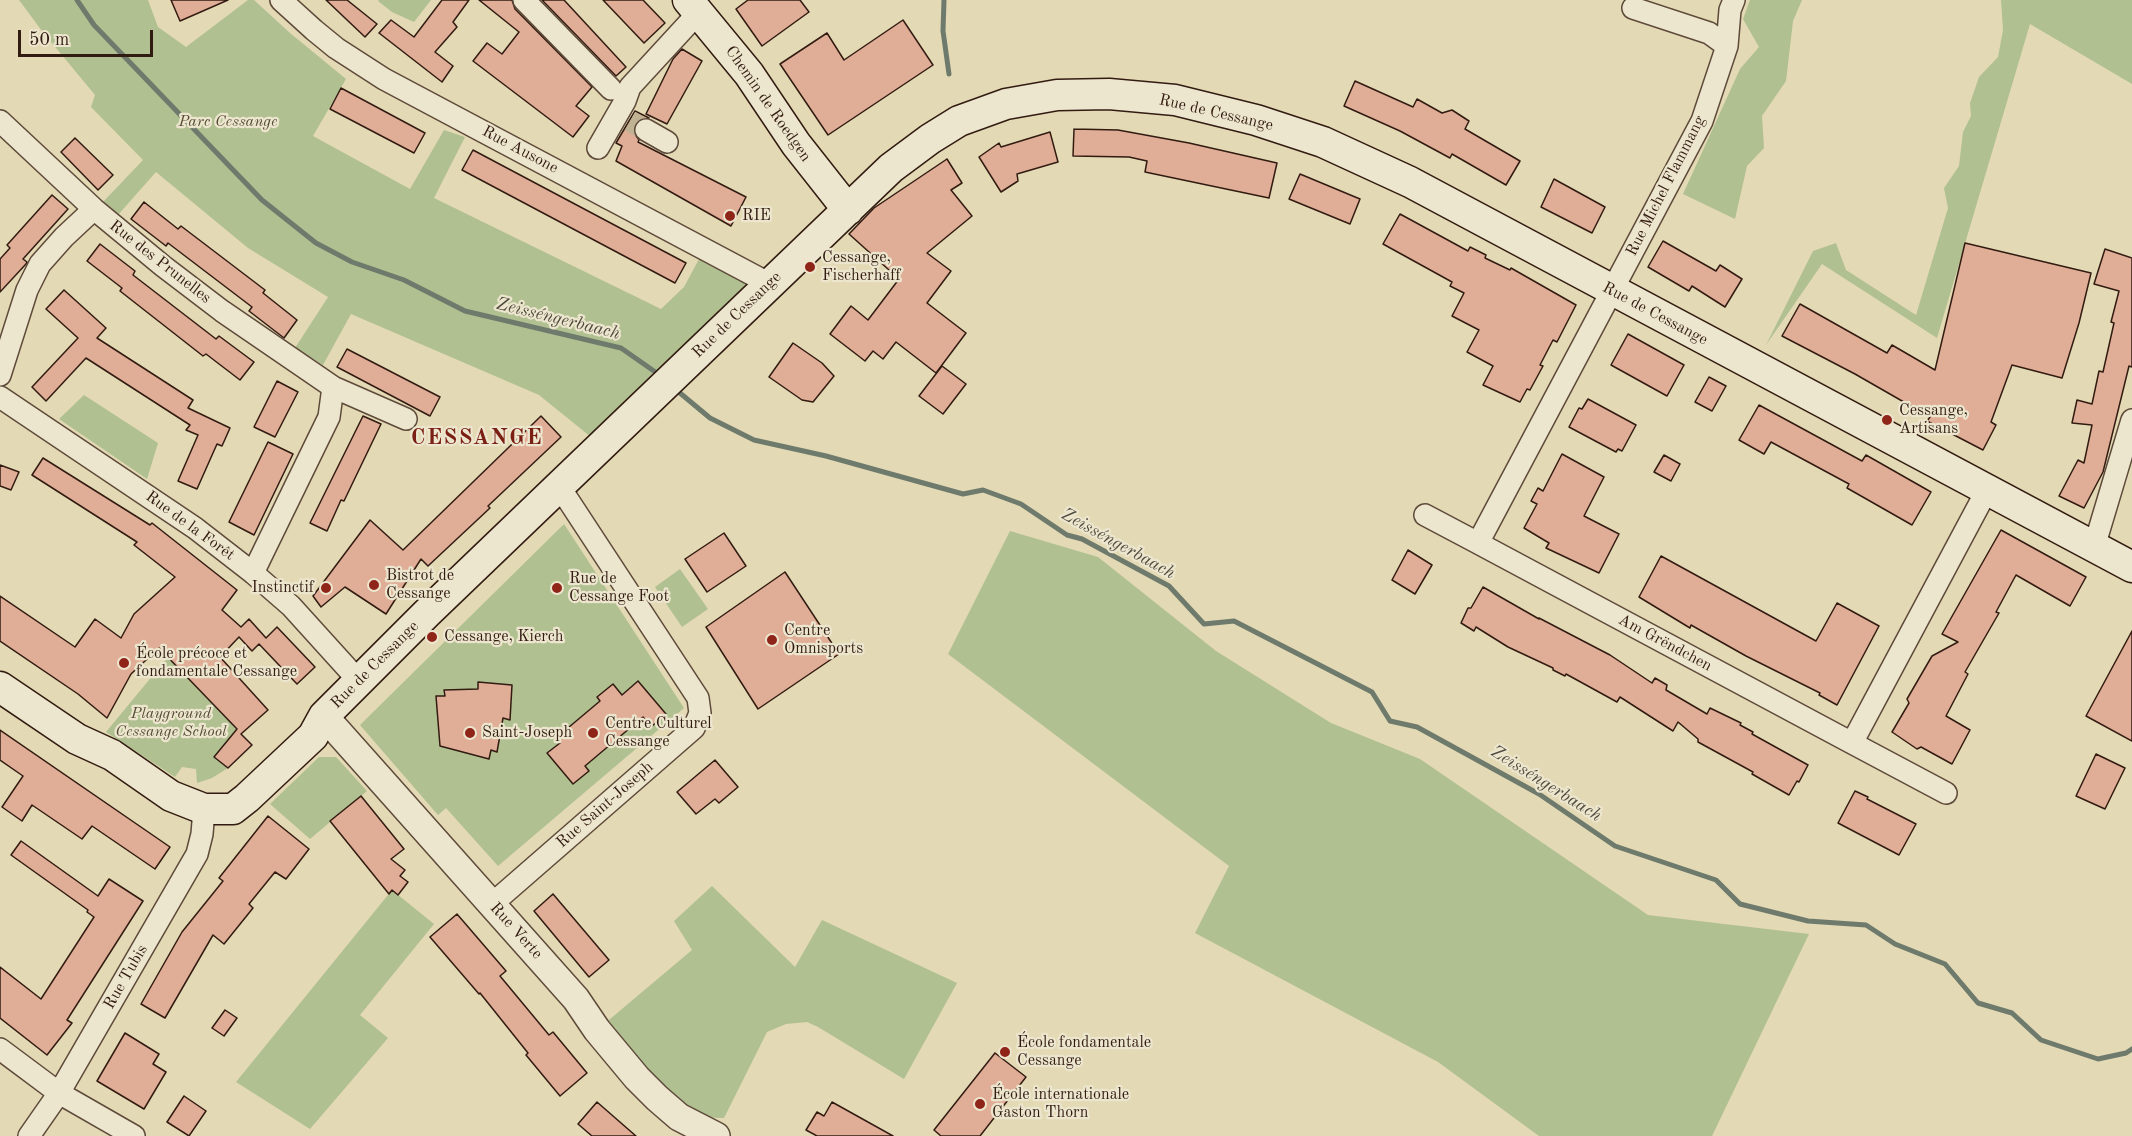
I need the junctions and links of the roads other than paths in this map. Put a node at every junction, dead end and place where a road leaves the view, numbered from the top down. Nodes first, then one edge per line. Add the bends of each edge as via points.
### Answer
1 (281, 0) edge
2 (524, 0) edge
3 (1734, 0) edge
4 (693, 6) edge
5 (1634, 8) dead end
6 (1727, 46) junction
7 (610, 89) dead end
8 (0, 121) edge
9 (631, 122) junction
10 (668, 142) dead end
11 (598, 148) dead end
12 (94, 209) junction
13 (848, 210) junction
14 (770, 284) junction
15 (1612, 291) junction
16 (0, 375) edge
17 (333, 387) junction
18 (0, 397) edge
19 (406, 419) dead end
20 (2132, 420) edge
21 (559, 486) junction
22 (1987, 489) junction
23 (1425, 515) dead end
24 (1478, 543) junction
25 (2094, 547) junction
26 (2132, 567) edge
27 (253, 573) junction
28 (358, 680) junction
29 (0, 687) edge
30 (324, 716) junction
31 (1852, 743) junction
32 (1946, 793) dead end
33 (204, 809) junction
34 (492, 904) junction
35 (0, 1049) edge
36 (59, 1093) junction
37 (29, 1136) edge
38 (134, 1136) edge
39 (716, 1136) edge

1 - 14 street, Rue Ausone via 336,48 384,79
2 - 7 street
3 - 6 street, Rue Michel Flammang
4 - 9 street via 630,87
4 - 13 main road, Chemin de Roedgen via 749,74 796,144
5 - 6 street via 1709,33
6 - 15 street, Rue Michel Flammang via 1702,121
8 - 12 street, Rue des Prunelles
9 - 10 street
9 - 11 street
12 - 16 street via 40,264 27,291
12 - 17 street, Rue des Prunelles via 222,311
13 - 14 main road, Rue de Cessange
13 - 15 main road, Rue de Cessange via 891,168 930,139 959,121 1006,104 1057,96 1109,94 1175,100 1323,142 1398,176
14 - 21 main road, Rue de Cessange
15 - 22 main road, Rue de Cessange
15 - 24 street
17 - 19 street, Rue des Prunelles
17 - 27 street via 329,417
18 - 27 street, Rue de la Forêt via 186,521
20 - 25 street
21 - 28 main road, Rue de Cessange
21 - 34 street, Rue Saint-Joseph via 698,698 700,713 694,728
22 - 25 main road, Rue de Cessange
22 - 31 street
23 - 24 street, Am Grëndchen
24 - 31 street, Am Grëndchen
25 - 26 main road, Rue de Cessange
27 - 28 street, Rue de la Forêt via 291,606
28 - 30 main road, Rue de Cessange
29 - 33 main road via 77,740 112,754 171,796
30 - 33 main road, Rue de Cessange via 299,722
30 - 34 street, Rue Verte
31 - 32 street, Am Grëndchen
33 - 36 street, Rue Tubis via 197,854
34 - 39 street, Rue Verte via 576,999 644,1085 679,1116
35 - 36 street
36 - 37 street, Rue Tubis
36 - 38 street

